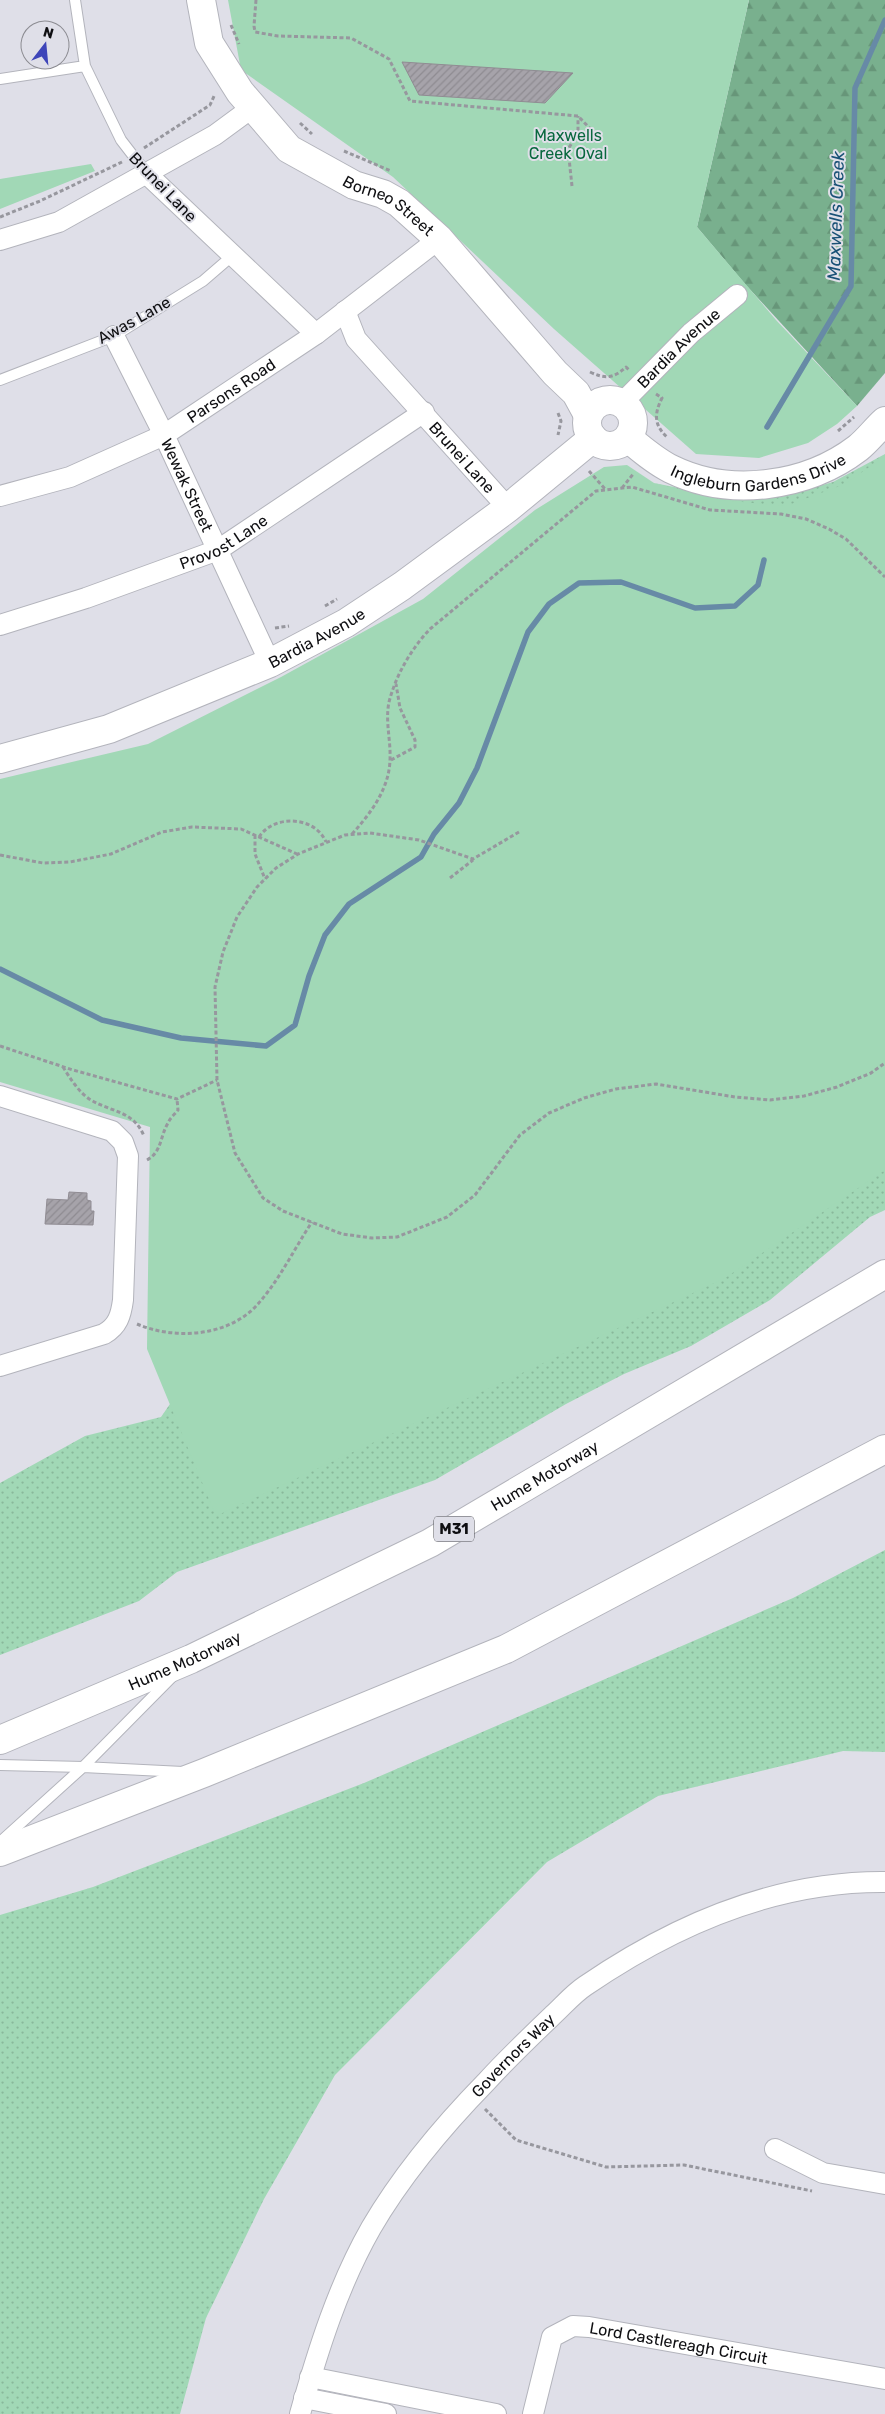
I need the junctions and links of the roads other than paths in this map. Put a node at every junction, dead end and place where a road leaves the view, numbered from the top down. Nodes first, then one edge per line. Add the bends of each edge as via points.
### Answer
1 (75, 0) edge
2 (201, 0) edge
3 (85, 66) junction
4 (0, 79) edge
5 (253, 107) junction
6 (148, 174) junction
7 (439, 239) junction
8 (0, 240) edge
9 (232, 256) junction
10 (737, 295) dead end
11 (344, 311) junction
12 (316, 334) junction
13 (114, 336) junction
14 (0, 380) edge
15 (622, 403) junction
16 (424, 412) junction
17 (885, 421) edge
18 (590, 427) junction
19 (164, 435) junction
20 (628, 438) junction
21 (0, 496) edge
22 (508, 508) junction
23 (218, 550) junction
24 (0, 625) edge
25 (270, 663) junction
26 (0, 759) edge
27 (0, 1096) edge
28 (885, 1274) edge
29 (0, 1366) edge
30 (885, 1449) edge
31 (190, 1659) junction
32 (0, 1740) edge
33 (0, 1765) edge
34 (83, 1766) junction
35 (204, 1773) junction
36 (0, 1842) edge
37 (0, 1852) edge
38 (885, 1882) edge
39 (775, 2148) dead end
40 (885, 2184) edge
41 (310, 2377) junction
42 (885, 2379) edge
43 (302, 2406) edge
44 (386, 2414) edge
45 (496, 2414) edge
46 (533, 2414) edge

1 - 3 lane, Brunei Lane
2 - 5 main road, Borneo Street via 209,43
3 - 4 lane
3 - 6 lane, Brunei Lane via 132,156
5 - 6 street via 215,135
5 - 7 main road, Borneo Street via 290,149 354,185 399,203
6 - 8 street via 59,222
6 - 9 street, Brunei Lane
7 - 11 street, Parsons Road
7 - 18 main road, Borneo Street via 554,373 576,393
9 - 12 street, Brunei Lane
9 - 13 lane, Awas Lane via 203,281
10 - 15 street, Bardia Avenue via 691,333
11 - 12 street, Parsons Road
11 - 16 street, Brunei Lane via 356,339
12 - 19 street, Parsons Road
13 - 14 lane, Awas Lane
13 - 19 street, Wewak Street
15 - 18 main road via 608,400 594,405
15 - 20 main road via 632,416
16 - 22 street, Brunei Lane
16 - 23 street, Provost Lane
17 - 20 main road, Ingleburn Gardens Drive via 859,447 832,465 778,484 705,481 671,469
18 - 20 main road via 598,443 614,446
18 - 22 main road, Bardia Avenue
19 - 21 street, Parsons Road via 70,476
19 - 23 street, Wewak Street
22 - 25 main road, Bardia Avenue via 346,623
23 - 24 street, Provost Lane
23 - 25 street, Wewak Street
25 - 26 main road, Bardia Avenue via 109,729
27 - 29 street via 112,1131 123,1142 128,1156 123,1300 116,1325 104,1334
28 - 31 main road, Hume Motorway / M31 via 430,1543
30 - 35 main road via 506,1648
31 - 32 main road, Hume Motorway / M31
31 - 34 lane
33 - 34 lane
34 - 35 lane
34 - 36 lane
35 - 37 main road
38 - 41 street, Governors Way via 795,1890 737,1906 675,1931 583,1987 513,2053 413,2163 371,2228 348,2273
39 - 40 street via 823,2173
41 - 43 street, Governors Way
41 - 45 street
42 - 46 street, Lord Castlereagh Circuit via 573,2326 552,2337
43 - 44 street

